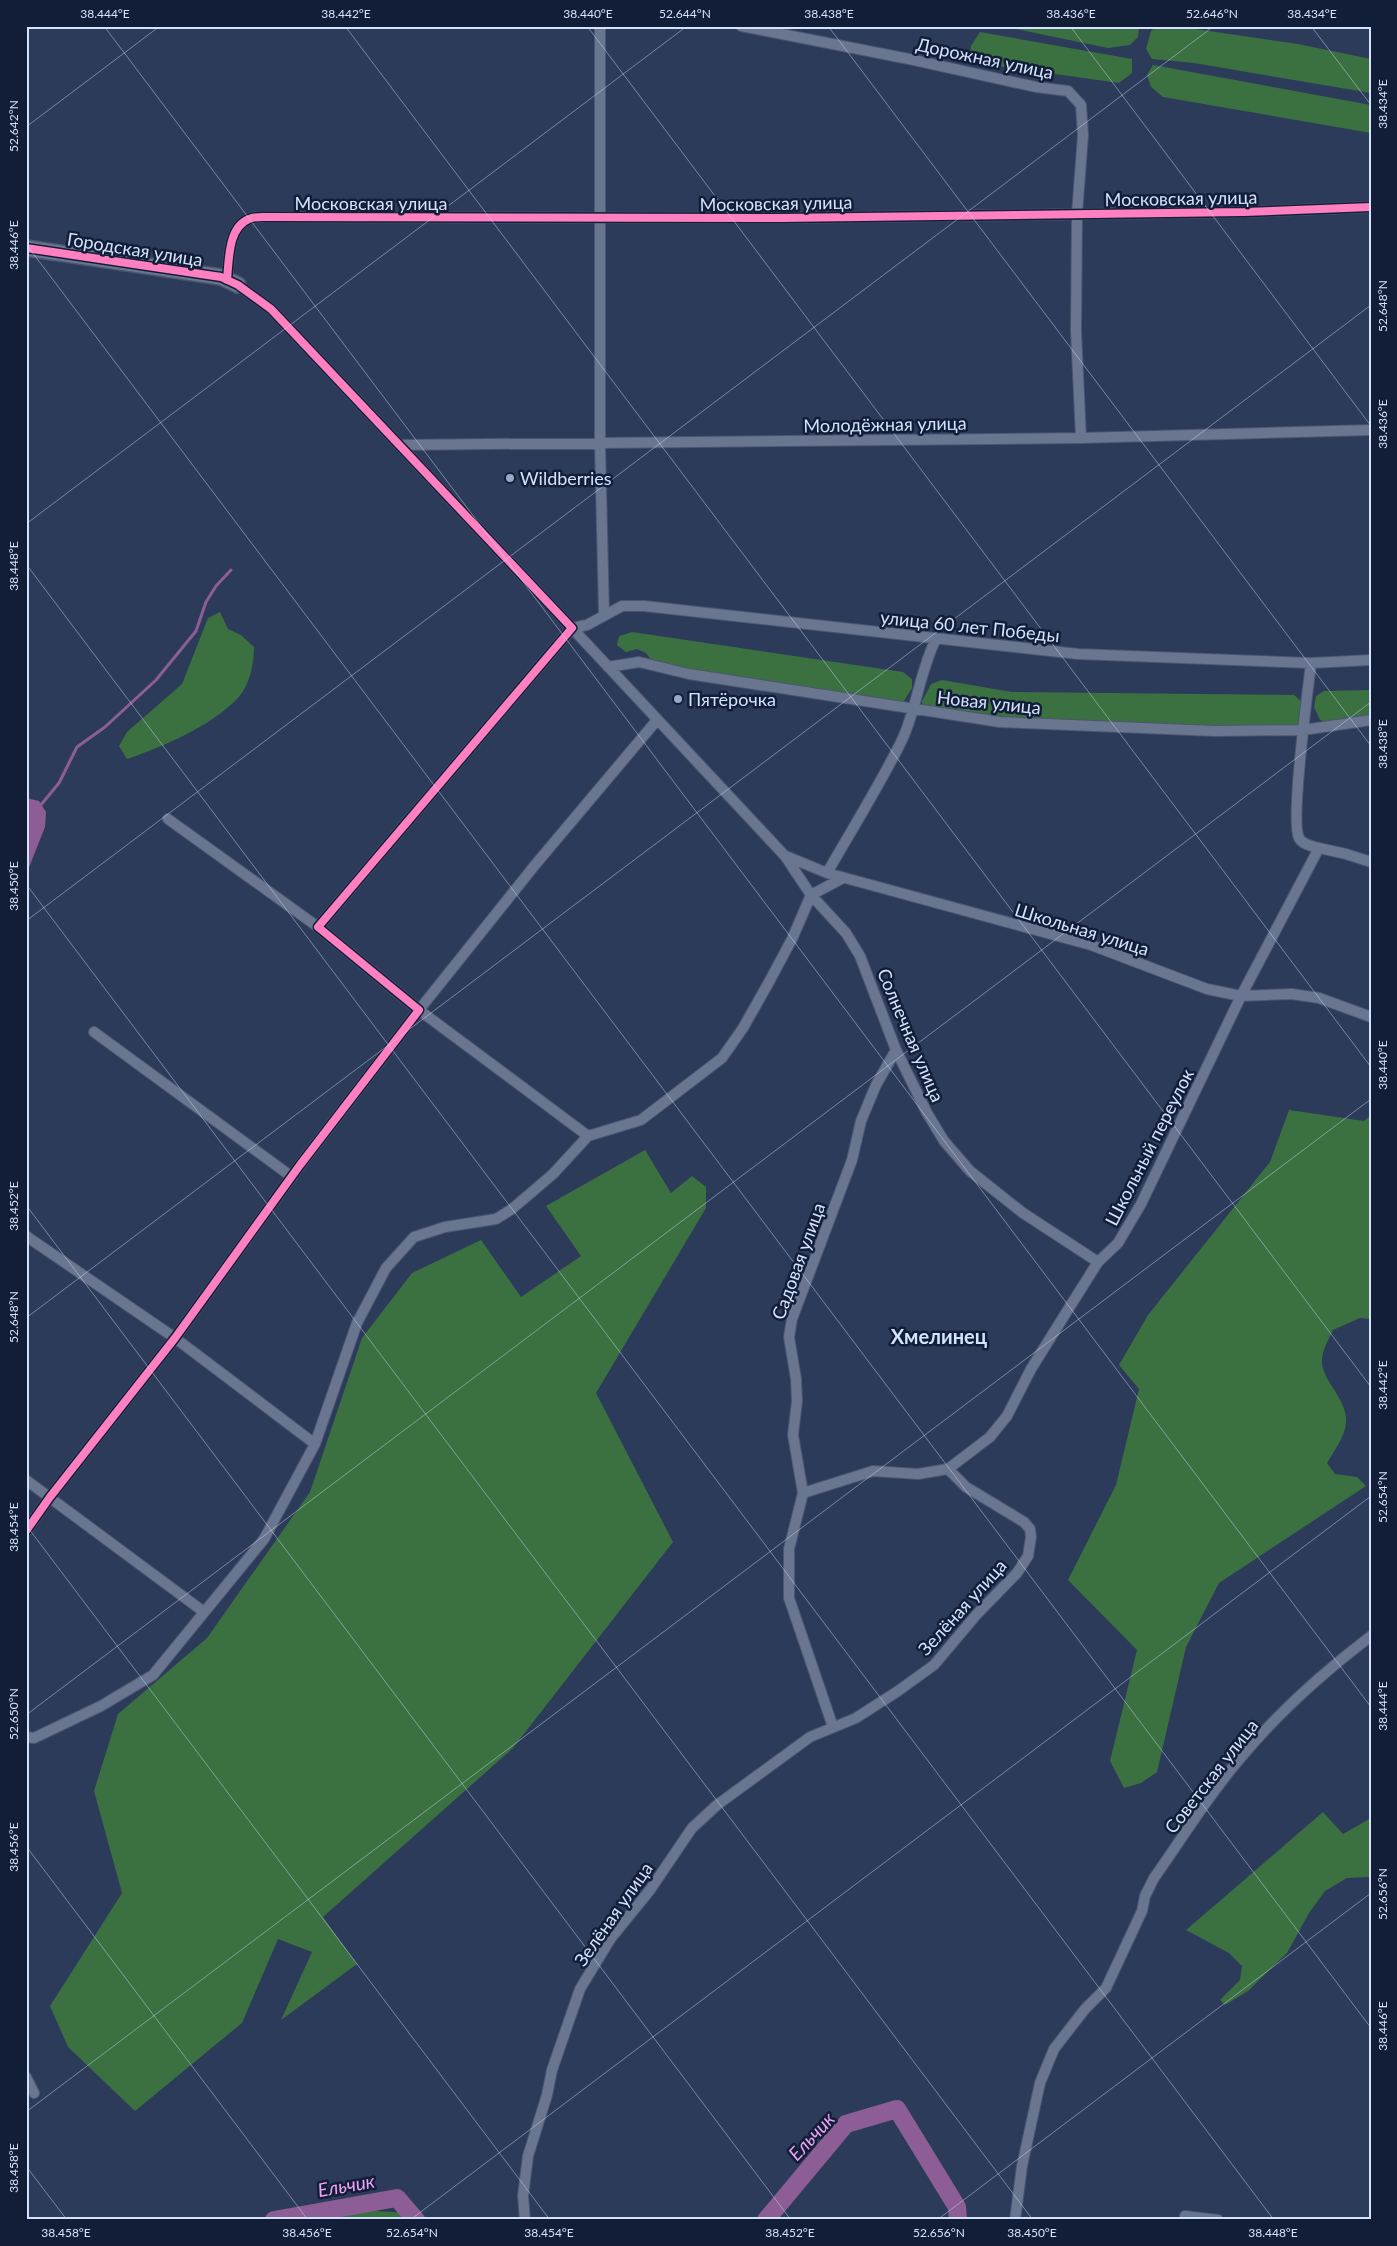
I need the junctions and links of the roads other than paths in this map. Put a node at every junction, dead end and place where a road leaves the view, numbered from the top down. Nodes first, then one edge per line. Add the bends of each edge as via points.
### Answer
1 (600, 26) edge
2 (741, 26) edge
3 (1371, 207) edge
4 (1076, 214) junction
5 (600, 219) junction
6 (26, 248) edge
7 (233, 282) junction
8 (1371, 430) edge
9 (1081, 438) junction
10 (600, 444) junction
11 (400, 445) junction
12 (604, 614) junction
13 (572, 628) junction
14 (936, 639) junction
15 (1371, 660) edge
16 (1311, 663) junction
17 (608, 667) junction
18 (913, 710) junction
19 (658, 720) junction
20 (1371, 720) edge
21 (1304, 730) junction
22 (168, 818) dead end
23 (1319, 848) junction
24 (785, 856) junction
25 (1371, 862) edge
26 (827, 873) junction
27 (843, 878) junction
28 (811, 895) junction
29 (318, 927) junction
30 (1241, 996) junction
31 (419, 1010) junction
32 (1371, 1017) edge
33 (94, 1032) dead end
34 (896, 1050) junction
35 (588, 1136) junction
36 (292, 1177) junction
37 (26, 1236) edge
38 (1098, 1262) junction
39 (175, 1338) junction
40 (315, 1444) junction
41 (948, 1469) junction
42 (26, 1480) edge
43 (803, 1493) junction
44 (50, 1497) junction
45 (26, 1531) edge
46 (204, 1612) junction
47 (1371, 1636) edge
48 (833, 1727) junction
49 (26, 1737) edge
50 (26, 2077) edge
51 (34, 2093) dead end
52 (1185, 2216) dead end
53 (525, 2220) edge
54 (1015, 2220) edge
55 (1218, 2220) edge

1 - 5 street
2 - 4 street, Дорожная улица via 1068,91 1080,105 1083,135
3 - 4 street, Московская улица via 1273,212
4 - 5 street, Московская улица
4 - 9 street, Дорожная улица via 1076,331
5 - 7 street, Московская улица via 250,218 238,227 232,242
5 - 10 street
6 - 7 street, Городская улица
7 - 11 street, Солнечная улица via 271,309
8 - 9 street, Молодёжная улица
9 - 10 street, Молодёжная улица
10 - 11 street, Молодёжная улица
10 - 12 street
11 - 13 street, Солнечная улица
12 - 13 street, улица 60 лет Победы via 587,625
12 - 14 street, улица 60 лет Победы via 622,606 644,606
13 - 17 street, Солнечная улица
13 - 29 street
14 - 16 street, улица 60 лет Победы via 1078,654
14 - 18 street via 928,654
15 - 16 street, улица 60 лет Победы
16 - 21 street
17 - 18 street, Новая улица via 639,662 689,674
17 - 19 street, Солнечная улица
18 - 21 street, Новая улица via 1000,722 1215,731
18 - 26 street via 902,739
19 - 24 street, Солнечная улица
19 - 31 street via 535,865
20 - 21 street, Новая улица
21 - 23 street via 1298,834 1306,844
22 - 29 street
23 - 25 street
23 - 30 street, Школьный переулок
24 - 26 street, Школьная улица
24 - 28 street, Солнечная улица
26 - 27 street, Школьная улица
27 - 28 street
27 - 30 street, Школьная улица via 1091,945 1207,989
28 - 34 street, Солнечная улица via 846,933 860,956
28 - 35 street via 774,974 722,1058 641,1120
29 - 31 street
30 - 32 street, Школьная улица via 1292,994 1319,998
30 - 38 street, Школьный переулок via 1141,1204 1118,1242
31 - 35 street
31 - 36 street
33 - 36 street
34 - 38 street, Солнечная улица via 926,1113 944,1141 970,1171 1023,1212
34 - 43 street, Садовая улица via 861,1121 852,1160 792,1319 789,1337 797,1401 793,1435
35 - 40 street via 553,1174 512,1210 496,1219 445,1227 414,1238 386,1268 357,1323
36 - 39 street
37 - 39 street
38 - 41 street, Школьный переулок via 1031,1370 1007,1416 990,1437
39 - 40 street
39 - 44 street
40 - 46 street via 264,1538
41 - 43 street, Школьный переулок via 918,1474 873,1471
41 - 48 street, Зелёная улица via 966,1486 1024,1522 1031,1537 1028,1556 1017,1573 934,1665 856,1718
42 - 44 street
43 - 48 street via 789,1549 789,1598
44 - 45 street
44 - 46 street
46 - 49 street via 153,1675 101,1706 34,1738
47 - 54 street, Советская улица via 1301,1696 1242,1756 1154,1878 1106,1988 1054,2049 1040,2083 1022,2166
48 - 53 street, Зелёная улица via 810,1737 746,1782 692,1828 650,1890 611,1938 580,1989 552,2070 528,2156 523,2196
50 - 51 street
52 - 55 street

